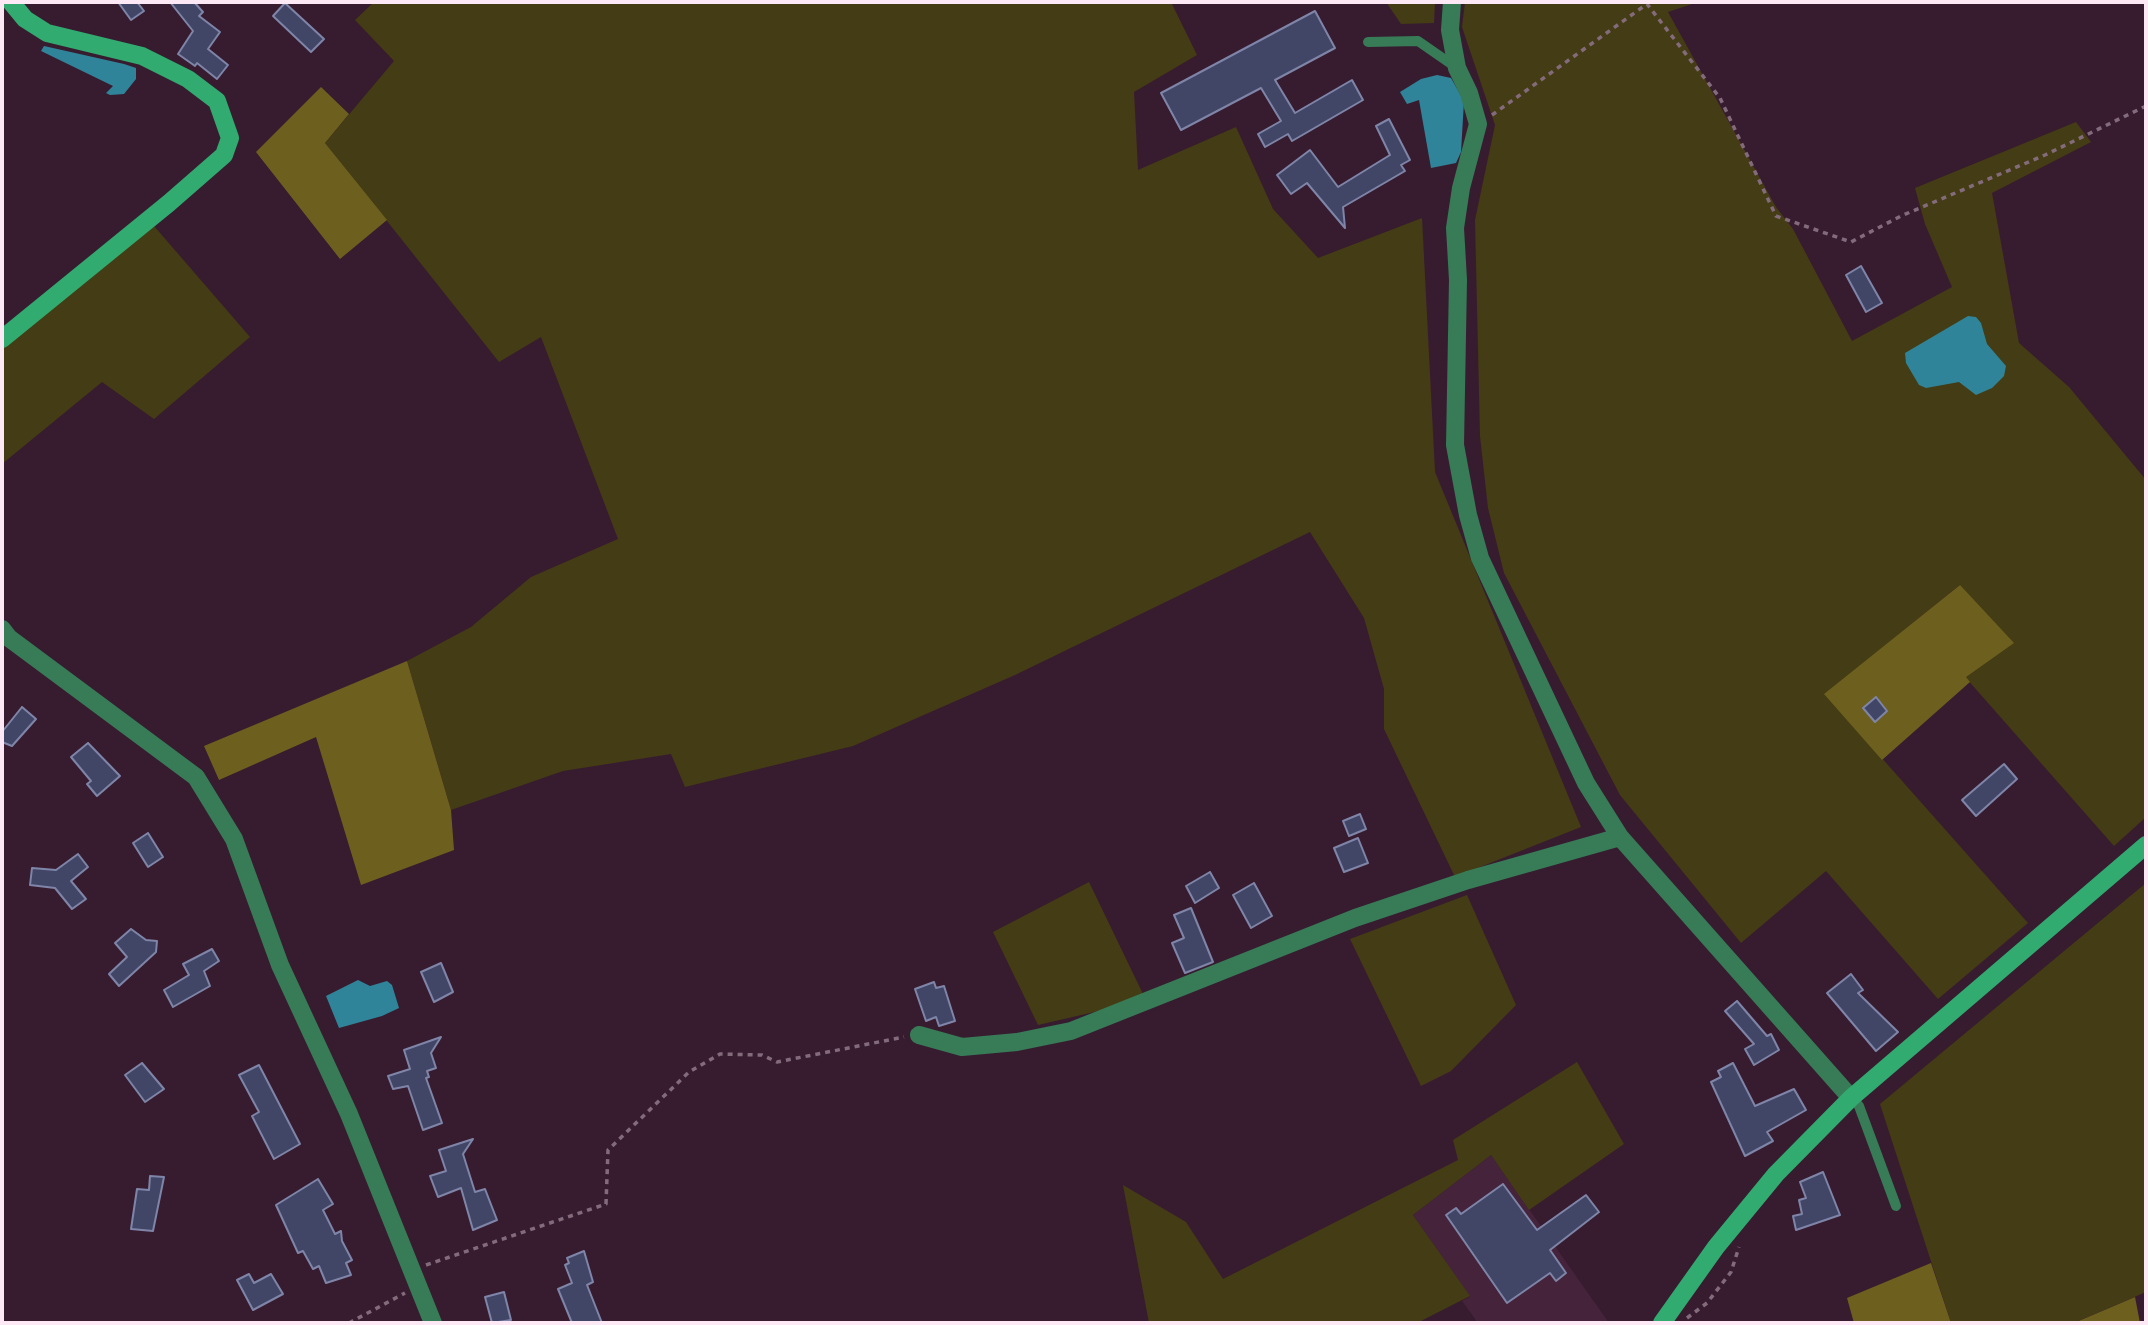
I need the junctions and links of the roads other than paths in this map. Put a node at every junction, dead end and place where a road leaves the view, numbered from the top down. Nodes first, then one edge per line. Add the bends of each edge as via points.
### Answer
1 (11, 2) edge
2 (1452, 2) edge
3 (1368, 42) dead end
4 (1457, 68) junction
5 (2, 339) edge
6 (2, 629) edge
7 (1620, 837) junction
8 (2146, 845) edge
9 (919, 1035) road end
10 (1852, 1098) junction
11 (1896, 1206) dead end
12 (433, 1323) edge
13 (1662, 1323) edge

1 - 5 main road via 25,19 47,33 142,57 188,79 217,101 230,138 224,155 188,187
2 - 4 street via 1450,30
3 - 4 lane via 1418,41
4 - 7 street via 1478,124 1455,228 1455,445 1468,515 1501,608 1586,783
6 - 12 street via 9,639 196,777 234,839 280,965 349,1114
7 - 9 street via 1355,918 1071,1031 962,1047
7 - 10 street
8 - 10 main road
10 - 11 lane
10 - 13 main road via 1776,1174

